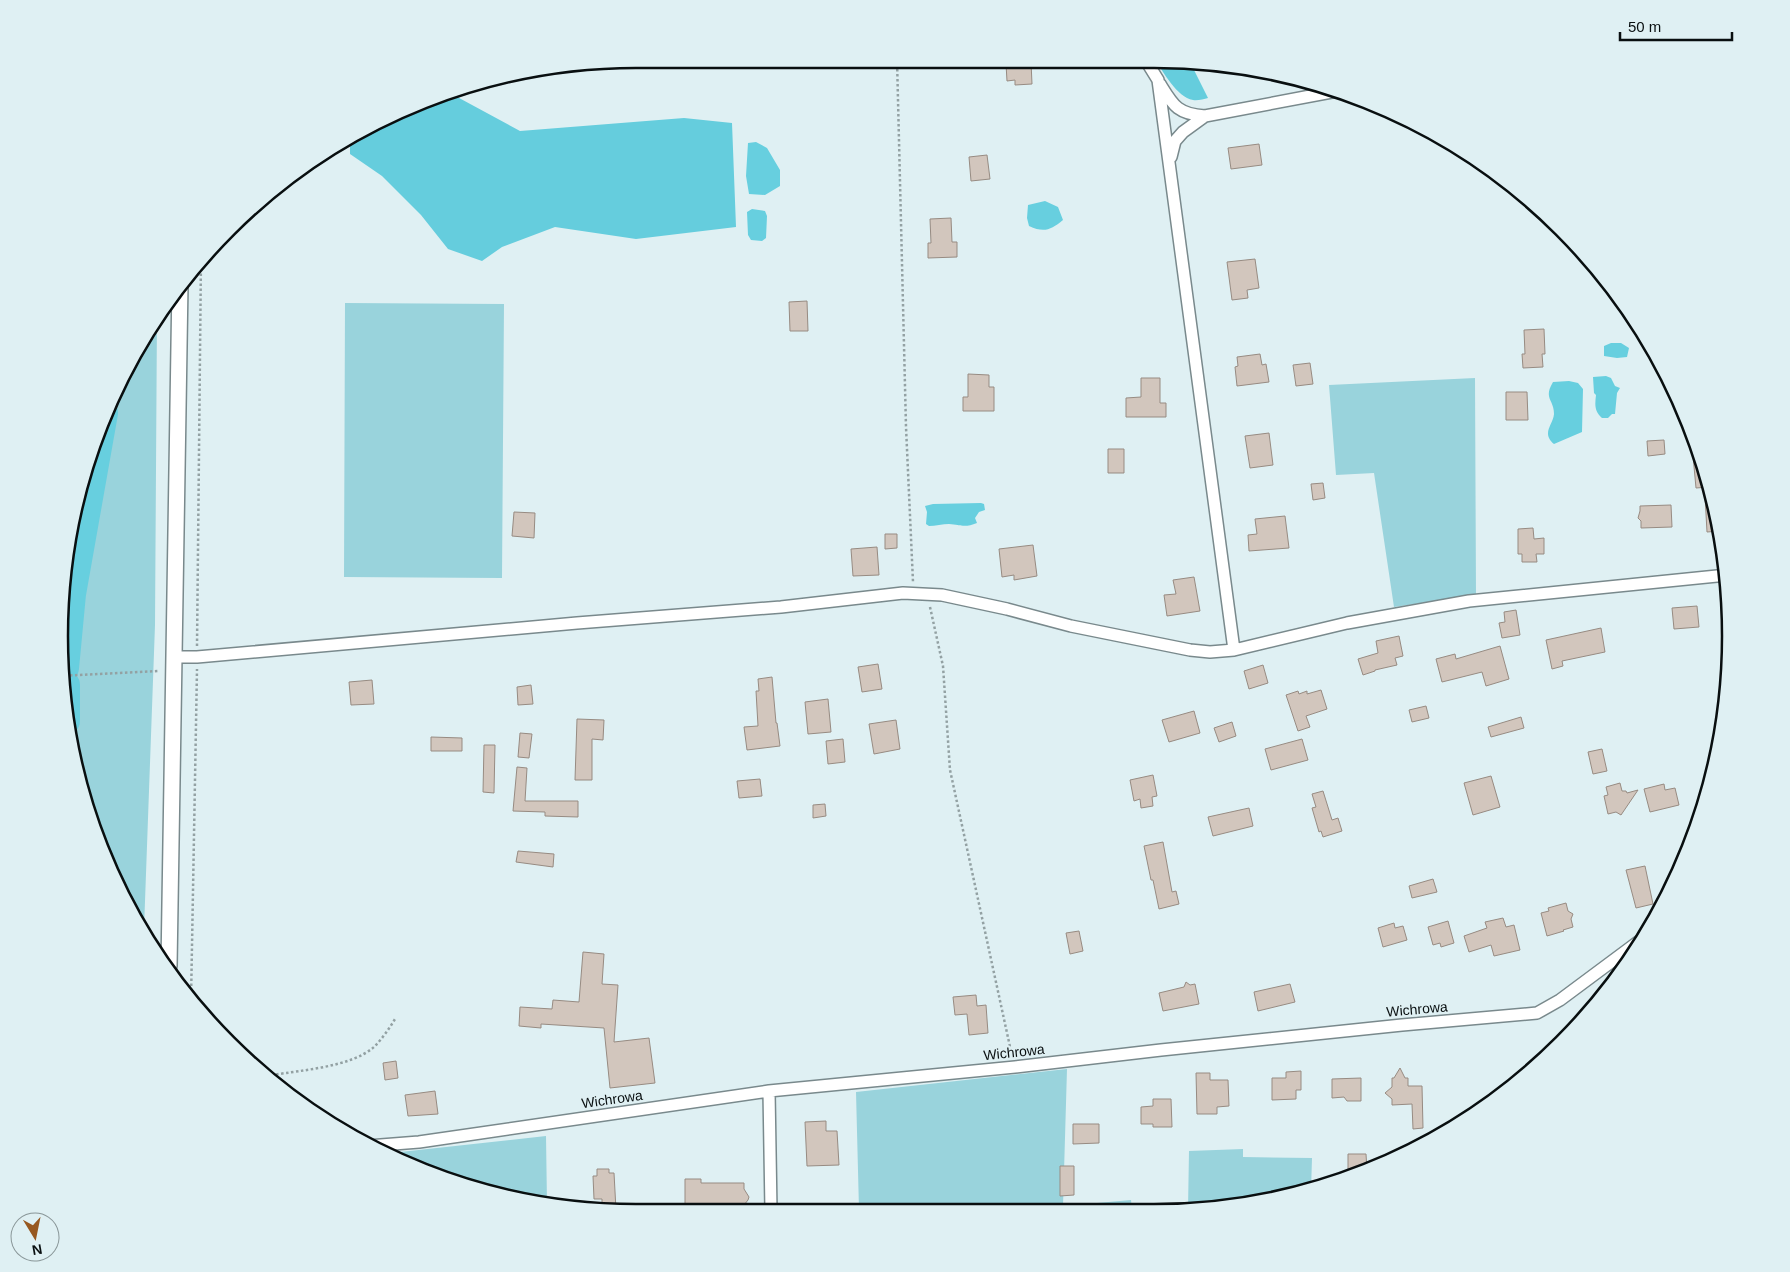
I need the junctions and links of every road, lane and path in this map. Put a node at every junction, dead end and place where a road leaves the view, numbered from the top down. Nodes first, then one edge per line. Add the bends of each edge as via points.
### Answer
1 (897, 68) edge
2 (1151, 68) edge
3 (1158, 80) junction
4 (1323, 94) edge
5 (1204, 116) junction
6 (1169, 163) junction
7 (200, 272) edge
8 (180, 297) edge
9 (1719, 576) edge
10 (914, 593) junction
11 (927, 594) junction
12 (197, 650) dead end
13 (1234, 650) junction
14 (173, 657) junction
15 (197, 664) dead end
16 (173, 674) junction
17 (69, 676) edge
18 (1629, 949) edge
19 (168, 959) edge
20 (191, 989) edge
21 (395, 1019) dead end
22 (1015, 1067) junction
23 (275, 1075) edge
24 (769, 1091) junction
25 (383, 1145) edge
26 (771, 1204) edge

1 - 10 path via 905,417
2 - 3 street
3 - 5 street via 1173,105 1191,115
3 - 6 street
4 - 5 street
5 - 6 street via 1175,141
6 - 13 street
7 - 12 path
8 - 14 street
9 - 13 street via 1469,601 1347,623
10 - 11 street
10 - 14 street via 772,608
11 - 13 street via 1140,641 1210,652
11 - 22 path via 943,666 950,770
14 - 16 street
15 - 20 path
16 - 17 path via 156,670
16 - 19 street
18 - 22 street, Wichrowa via 1560,1000 1537,1013
21 - 23 path via 372,1048 344,1063
22 - 24 street, Wichrowa
24 - 25 street, Wichrowa
24 - 26 street

